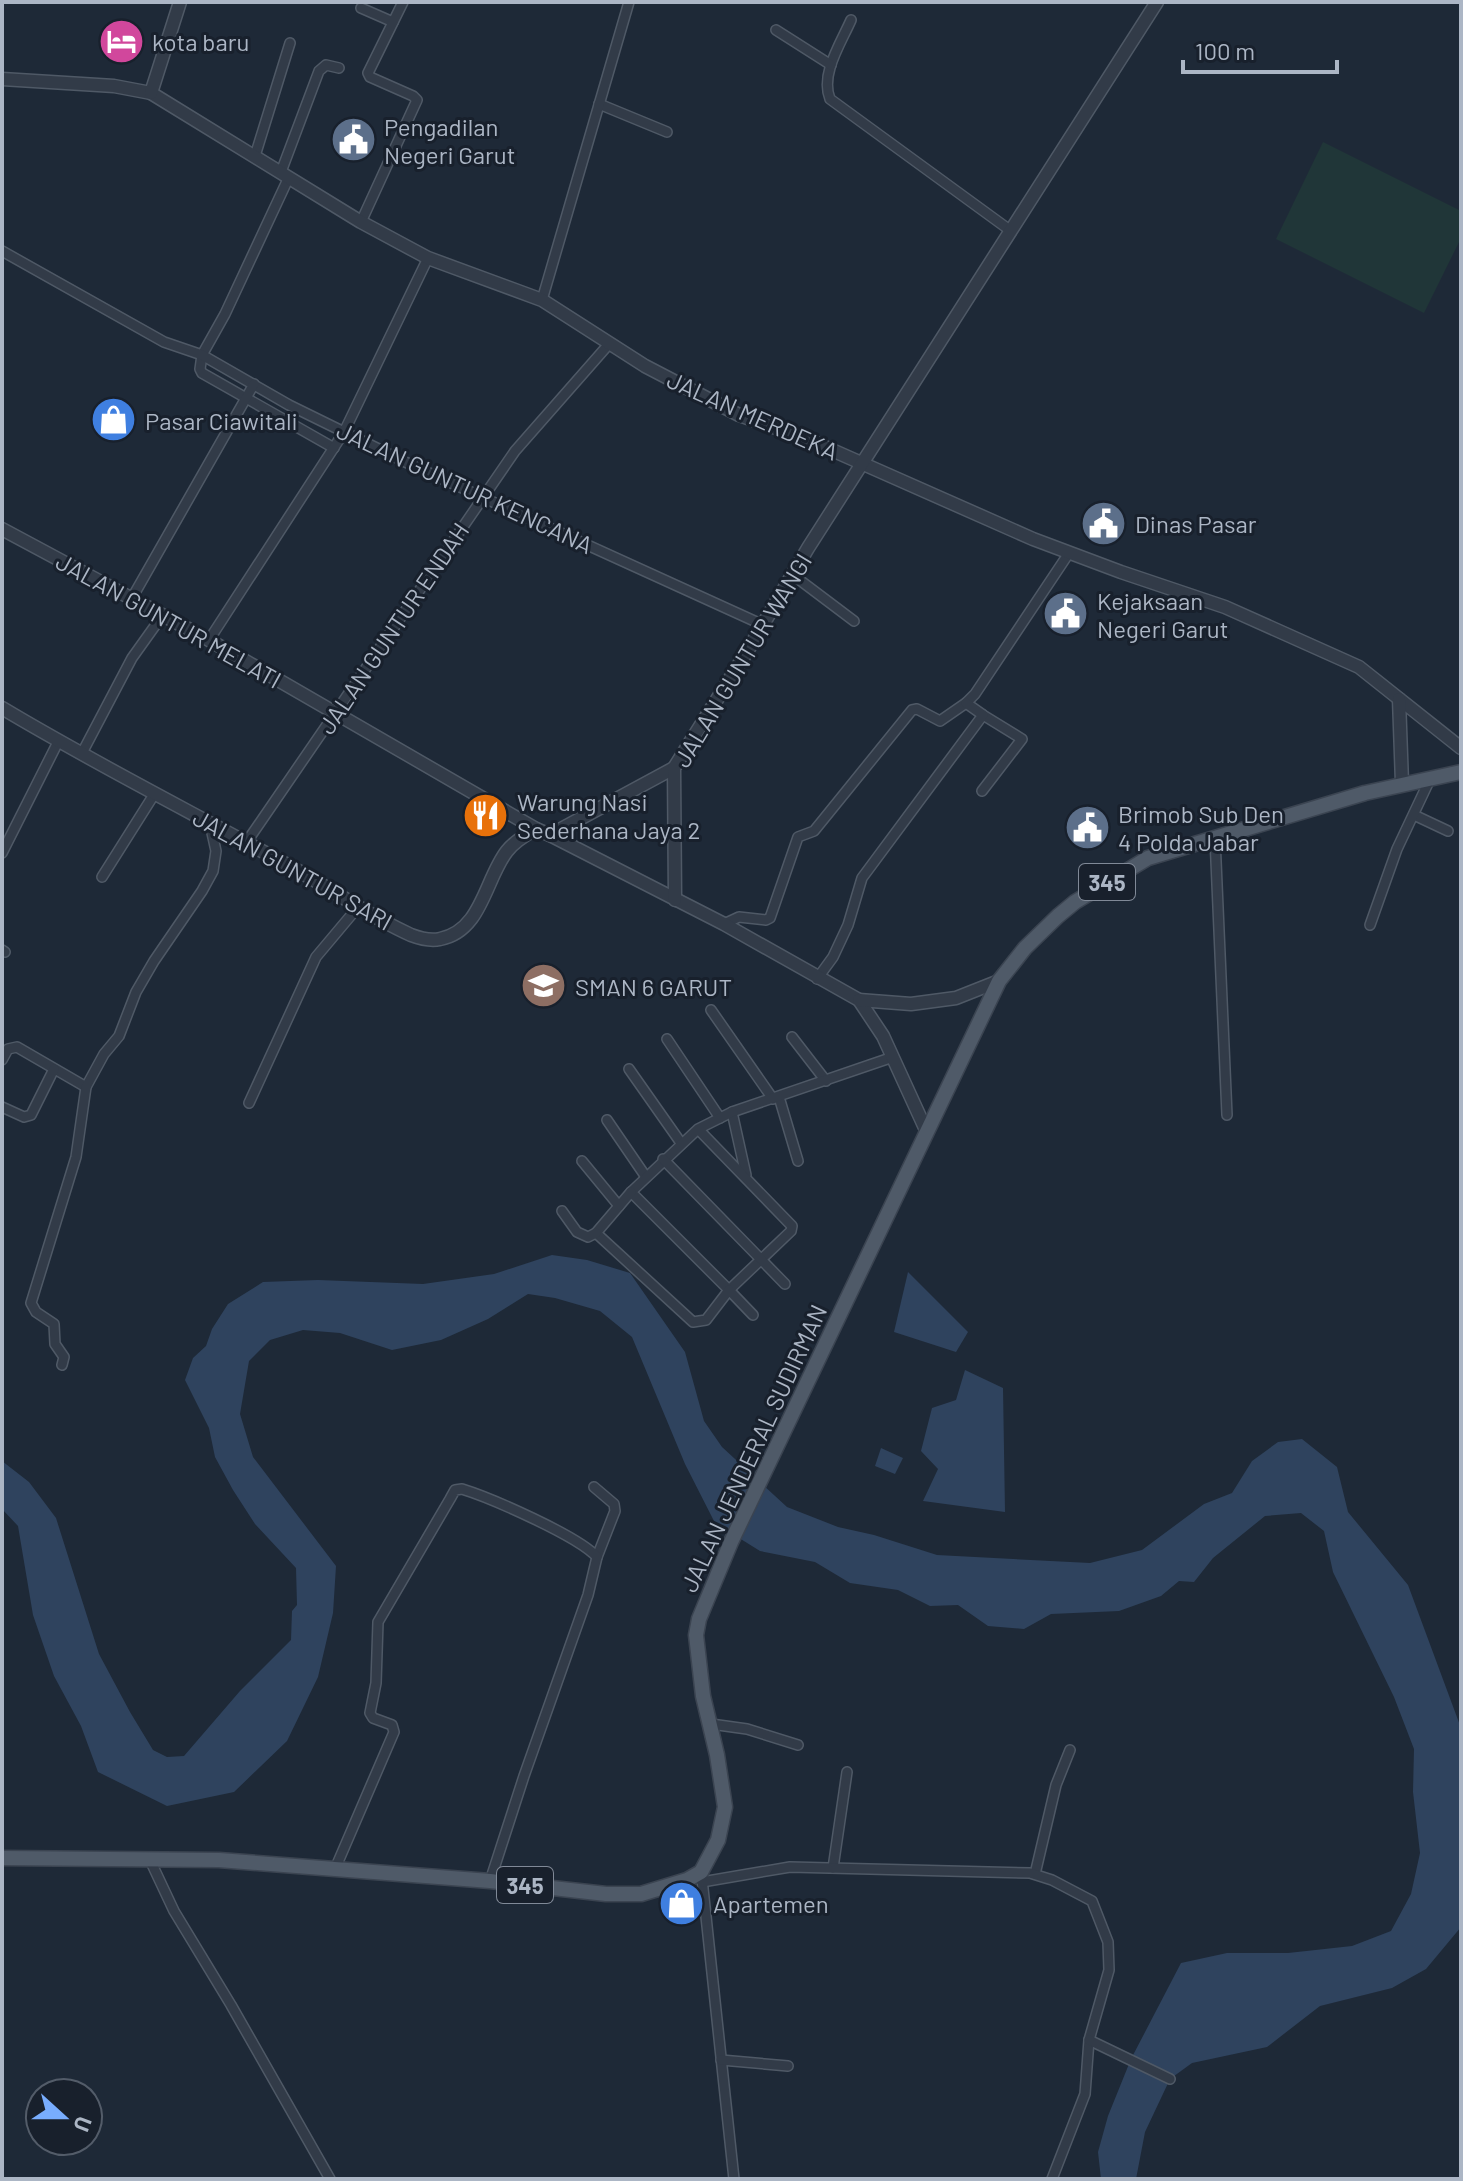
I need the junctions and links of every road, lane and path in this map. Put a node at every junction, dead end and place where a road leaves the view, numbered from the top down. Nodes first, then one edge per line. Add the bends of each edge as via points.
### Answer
1 (180, 2) edge
2 (403, 2) edge
3 (629, 2) edge
4 (1157, 2) edge
5 (361, 8) dead end
6 (851, 20) dead end
7 (393, 22) junction
8 (776, 30) dead end
9 (290, 43) dead end
10 (831, 65) junction
11 (339, 68) dead end
12 (2, 79) edge
13 (151, 93) junction
14 (599, 104) junction
15 (667, 132) dead end
16 (255, 156) junction
17 (285, 175) junction
18 (361, 222) junction
19 (1011, 231) junction
20 (2, 251) edge
21 (428, 258) junction
22 (542, 300) junction
23 (609, 344) junction
24 (202, 355) junction
25 (254, 384) junction
26 (246, 399) junction
27 (344, 432) junction
28 (334, 448) junction
29 (863, 464) junction
30 (483, 497) junction
31 (2, 529) edge
32 (1069, 553) junction
33 (793, 575) junction
34 (132, 598) junction
35 (162, 616) junction
36 (854, 621) dead end
37 (763, 625) junction
38 (209, 640) junction
39 (1399, 699) junction
40 (966, 703) junction
41 (2, 708) edge
42 (336, 713) junction
43 (983, 715) junction
44 (58, 742) junction
45 (1461, 748) edge
46 (82, 753) junction
47 (674, 768) junction
48 (1461, 772) edge
49 (1431, 777) junction
50 (1402, 783) junction
51 (982, 791) dead end
52 (155, 793) junction
53 (1414, 815) junction
54 (210, 824) junction
55 (536, 829) junction
56 (1448, 831) dead end
57 (550, 835) junction
58 (1215, 838) junction
59 (246, 843) junction
60 (2, 853) edge
61 (102, 877) dead end
62 (675, 900) junction
63 (358, 907) junction
64 (724, 924) junction
65 (1370, 925) dead end
66 (817, 979) junction
67 (999, 981) junction
68 (859, 1000) junction
69 (711, 1010) dead end
70 (792, 1037) dead end
71 (667, 1039) dead end
72 (893, 1057) junction
73 (2, 1060) edge
74 (54, 1069) junction
75 (629, 1069) dead end
76 (826, 1081) junction
77 (86, 1087) junction
78 (776, 1098) junction
79 (249, 1103) dead end
80 (2, 1107) edge
81 (732, 1112) junction
82 (1227, 1115) dead end
83 (720, 1118) junction
84 (607, 1120) dead end
85 (698, 1129) junction
86 (926, 1130) junction
87 (681, 1143) junction
88 (663, 1159) junction
89 (582, 1161) dead end
90 (798, 1161) dead end
91 (746, 1176) junction
92 (646, 1177) junction
93 (631, 1192) junction
94 (619, 1206) junction
95 (562, 1211) dead end
96 (596, 1233) junction
97 (761, 1261) junction
98 (785, 1284) dead end
99 (729, 1290) junction
100 (753, 1315) dead end
101 (62, 1365) dead end
102 (594, 1487) dead end
103 (597, 1557) junction
104 (711, 1724) junction
105 (798, 1745) dead end
106 (1070, 1750) dead end
107 (847, 1772) dead end
108 (2, 1858) edge
109 (150, 1860) junction
110 (833, 1868) junction
111 (335, 1869) junction
112 (1035, 1874) junction
113 (701, 1877) junction
114 (490, 1881) junction
115 (1089, 2040) junction
116 (721, 2060) junction
117 (788, 2066) dead end
118 (1170, 2079) dead end
119 (330, 2179) edge
120 (734, 2179) edge
121 (1052, 2179) edge

1 - 13 street
2 - 7 street
3 - 14 street
4 - 19 street, JALAN GUNTUR WANGI
5 - 7 street
6 - 10 street
7 - 18 street via 368,73 417,100
8 - 10 street
9 - 16 street
10 - 19 street via 827,88 833,103
11 - 17 street via 326,65 319,71
12 - 13 street, JALAN MERDEKA
13 - 16 street, JALAN MERDEKA
14 - 15 street
14 - 22 street
16 - 17 street, JALAN MERDEKA
17 - 18 street, JALAN MERDEKA
17 - 24 street
18 - 21 street, JALAN MERDEKA
19 - 29 street, JALAN GUNTUR WANGI
20 - 24 street, JALAN GUNTUR KENCANA via 164,342
21 - 22 street, JALAN MERDEKA
21 - 27 street
22 - 23 street, JALAN MERDEKA
23 - 29 street, JALAN MERDEKA via 739,415
23 - 30 street, JALAN GUNTUR ENDAH via 523,441
24 - 25 street, JALAN GUNTUR KENCANA
24 - 26 street via 202,373
25 - 26 street
25 - 27 street, JALAN GUNTUR KENCANA
26 - 28 street
26 - 34 street
27 - 28 street
27 - 30 street, JALAN GUNTUR KENCANA
28 - 38 street
29 - 32 street, JALAN MERDEKA
29 - 33 street, JALAN GUNTUR WANGI
30 - 37 street, JALAN GUNTUR KENCANA
30 - 42 street, JALAN GUNTUR ENDAH
31 - 34 street, JALAN GUNTUR MELATI
32 - 39 street, JALAN MERDEKA via 1263,623 1359,667
32 - 40 street
33 - 36 street
33 - 37 street, JALAN GUNTUR WANGI
34 - 35 street, JALAN GUNTUR MELATI
35 - 38 street, JALAN GUNTUR MELATI
35 - 46 street via 132,658
37 - 47 street, JALAN GUNTUR WANGI
38 - 42 street, JALAN GUNTUR MELATI
39 - 45 street, JALAN MERDEKA
39 - 50 street
40 - 43 street
40 - 64 street via 940,721 912,710 814,831 798,837 770,918 739,917
41 - 44 street, JALAN GUNTUR SARI
42 - 55 street, JALAN GUNTUR MELATI
42 - 59 street, JALAN GUNTUR ENDAH
43 - 51 street via 1022,740
43 - 66 street via 862,878 848,925
44 - 46 street, JALAN GUNTUR SARI
44 - 60 street
46 - 52 street, JALAN GUNTUR SARI
47 - 57 street
47 - 62 street, JALAN GUNTUR WANGI
48 - 49 main road, JALAN JENDERAL SUDIRMAN / 345
49 - 50 main road, JALAN JENDERAL SUDIRMAN / 345
49 - 53 street
50 - 58 main road, JALAN JENDERAL SUDIRMAN / 345
52 - 54 street, JALAN GUNTUR SARI
52 - 61 street
53 - 56 street
53 - 65 street
54 - 59 street, JALAN GUNTUR SARI
54 - 77 street via 216,851 213,871 154,961 119,1036
55 - 57 street
55 - 63 street, JALAN GUNTUR SARI via 508,850 472,919 459,932 424,939
57 - 62 street
58 - 67 main road, JALAN JENDERAL SUDIRMAN / 345 via 1148,858 1075,902 1025,948
58 - 82 street
59 - 63 street, JALAN GUNTUR SARI
62 - 64 street
63 - 79 street via 316,957
64 - 66 street
66 - 68 street
67 - 68 street via 956,998 911,1004
67 - 86 main road, JALAN JENDERAL SUDIRMAN / 345
68 - 72 street
69 - 78 street
70 - 76 street
71 - 83 street
72 - 76 street
72 - 86 street
73 - 74 street via 14,1046
74 - 77 street
74 - 80 street via 31,1115
75 - 87 street
76 - 78 street
77 - 101 street via 76,1157 31,1305 55,1325
78 - 81 street
78 - 90 street
81 - 83 street
81 - 91 street
83 - 85 street
84 - 92 street
85 - 87 street
85 - 91 street
86 - 104 main road, JALAN JENDERAL SUDIRMAN / 345 via 699,1619 698,1670
87 - 88 street
88 - 92 street
88 - 97 street
89 - 94 street
91 - 97 street via 792,1226
92 - 93 street
93 - 94 street
93 - 99 street
94 - 96 street
95 - 96 street via 580,1234
96 - 99 street via 693,1322 706,1320
97 - 98 street
97 - 99 street
99 - 100 street
102 - 103 street via 615,1511
103 - 111 street via 525,1515 455,1490 378,1622 370,1713 392,1725 394,1732
103 - 114 street
104 - 105 street
104 - 113 main road, JALAN JENDERAL SUDIRMAN / 345 via 725,1807 718,1840
106 - 112 street
107 - 110 street
108 - 109 main road, 345
109 - 111 main road, 345
109 - 119 street via 174,1911
110 - 112 street
110 - 113 street
111 - 114 main road, 345
112 - 115 street via 1092,1901 1103,1925 1109,1970
113 - 114 main road, 345 via 641,1894
113 - 116 street
115 - 118 street
115 - 121 street via 1085,2094
116 - 117 street
116 - 120 street

